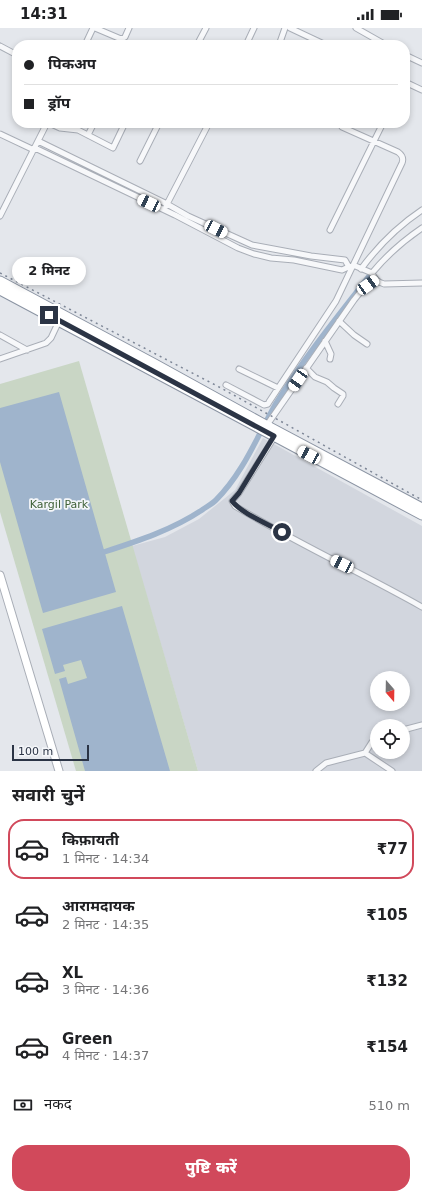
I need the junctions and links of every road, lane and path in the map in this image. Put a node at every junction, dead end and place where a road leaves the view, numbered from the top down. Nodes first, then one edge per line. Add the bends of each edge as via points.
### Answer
1 (94, 28) edge
2 (129, 28) edge
3 (206, 28) edge
4 (254, 28) edge
5 (285, 28) edge
6 (290, 28) edge
7 (356, 28) edge
8 (88, 40) edge
9 (200, 40) edge
10 (248, 40) edge
11 (281, 40) edge
12 (311, 40) edge
13 (377, 40) edge
14 (0, 46) edge
15 (12, 52) edge
16 (410, 57) edge
17 (422, 63) edge
18 (410, 84) edge
19 (422, 90) edge
20 (45, 128) edge
21 (60, 128) edge
22 (92, 128) edge
23 (123, 128) edge
24 (156, 128) edge
25 (207, 128) edge
26 (344, 128) edge
27 (380, 128) edge
28 (0, 134) edge
29 (88, 135) junction
30 (374, 140) junction
31 (38, 141) junction
32 (34, 149) junction
33 (140, 161) dead end
34 (167, 204) junction
35 (2, 207) edge
36 (163, 210) junction
37 (422, 210) edge
38 (0, 216) edge
39 (422, 228) edge
40 (330, 230) dead end
41 (351, 266) junction
42 (361, 269) junction
43 (372, 273) junction
44 (375, 280) junction
45 (0, 281) edge
46 (422, 283) edge
47 (0, 290) edge
48 (40, 307) junction
49 (59, 321) junction
50 (339, 321) junction
51 (0, 335) edge
52 (325, 341) junction
53 (367, 344) dead end
54 (27, 350) junction
55 (0, 359) edge
56 (330, 359) dead end
57 (306, 368) junction
58 (239, 369) dead end
59 (226, 385) dead end
60 (278, 388) junction
61 (338, 404) dead end
62 (263, 427) junction
63 (276, 434) junction
64 (422, 508) edge
65 (422, 515) edge
66 (0, 575) edge
67 (422, 607) edge
68 (422, 725) edge
69 (410, 728) edge
70 (370, 745) edge
71 (365, 753) junction
72 (59, 771) edge
73 (316, 771) edge
74 (392, 771) edge

1 - 2 street via 121,39 125,37
1 - 8 street
3 - 9 street
4 - 10 street
5 - 11 street
6 - 12 street
7 - 13 street
14 - 15 street
16 - 17 street
18 - 19 street
20 - 31 street
21 - 29 street via 78,130
22 - 29 street
23 - 29 street via 113,148
24 - 33 street
25 - 34 street
26 - 30 street
27 - 30 street
28 - 32 street
30 - 40 street
30 - 41 street via 402,154 403,160
31 - 32 street
31 - 34 street
32 - 35 street
32 - 36 street
34 - 36 street
34 - 41 street via 252,245 344,260
35 - 38 street
36 - 41 street via 254,254 342,270
37 - 42 street via 374,251
39 - 43 street via 383,260
41 - 42 street
41 - 60 street via 336,301
42 - 43 street
43 - 44 street
44 - 46 street via 384,284
44 - 50 street via 362,290
45 - 48 highway
47 - 48 highway
48 - 49 highway
48 - 62 highway via 198,386
49 - 54 street via 49,341
49 - 62 highway
50 - 52 street
50 - 53 street
51 - 54 street
52 - 56 street via 331,354
52 - 57 street
54 - 55 street
57 - 61 street via 343,394
57 - 62 street
58 - 60 street
59 - 60 street via 264,405 268,404
62 - 63 highway
63 - 64 highway
63 - 65 highway
63 - 67 street via 232,501 235,506
66 - 72 street
68 - 69 street
70 - 71 street
71 - 73 street via 326,763
71 - 74 street

